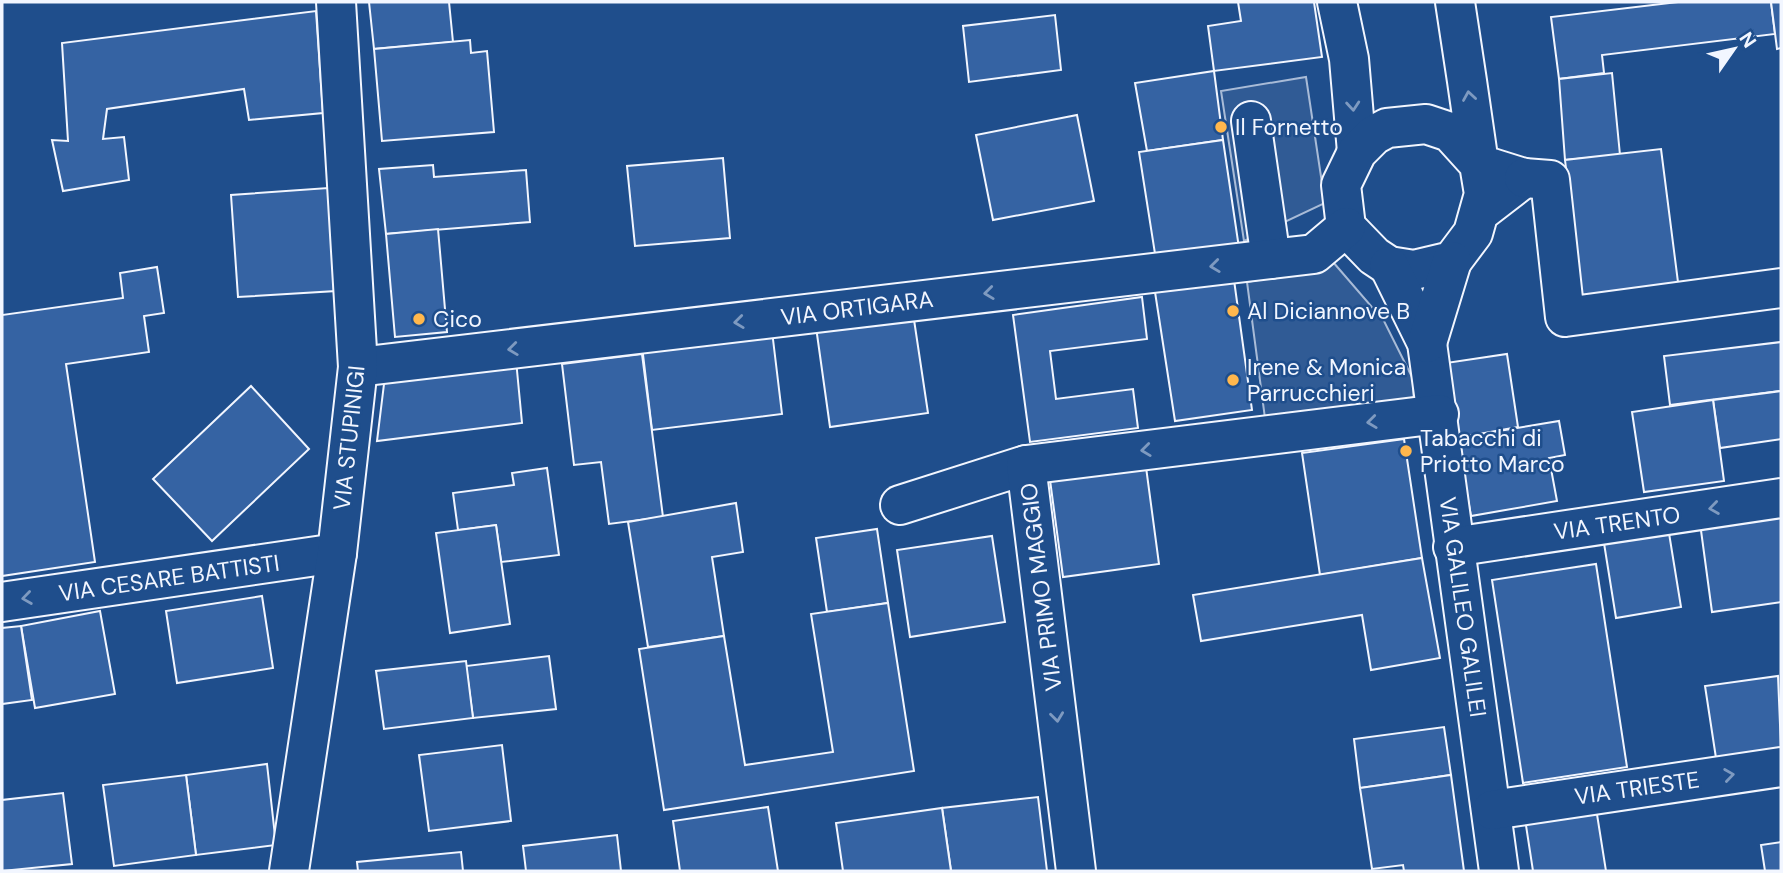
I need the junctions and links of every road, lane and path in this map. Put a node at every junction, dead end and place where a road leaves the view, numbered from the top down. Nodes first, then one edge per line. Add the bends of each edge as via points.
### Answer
1 (336, 2) edge
2 (1337, 2) edge
3 (1455, 2) edge
4 (1251, 121) dead end
5 (1357, 152) junction
6 (1479, 164) junction
7 (1524, 178) junction
8 (1480, 212) junction
9 (1346, 227) junction
10 (1271, 259) junction
11 (1452, 261) junction
12 (1389, 266) junction
13 (1781, 288) edge
14 (1427, 343) junction
15 (358, 367) junction
16 (1439, 414) junction
17 (1026, 465) junction
18 (1781, 498) edge
19 (900, 505) dead end
20 (1453, 547) junction
21 (337, 553) junction
22 (2, 602) edge
23 (1781, 767) edge
24 (1492, 810) junction
25 (289, 871) edge
26 (1076, 871) edge
27 (1499, 871) edge

1 - 15 street, VIA STUPINIGI
2 -> 5 street via 1349,59
6 -> 3 street
4 - 10 street
5 - 6 street via 1387,128 1426,124 1450,132
5 - 9 street via 1342,185
6 - 7 street
6 - 8 street via 1484,194
7 - 8 street
7 - 13 street via 1550,180 1565,317
8 - 11 street via 1473,233
9 - 10 street, VIA ORTIGARA via 1314,254
9 - 12 street
10 -> 15 street, VIA ORTIGARA
11 - 12 street via 1414,270
11 - 14 street, VIA GALILEO GALILEI
12 - 14 street, VIA GALILEO GALILEI
14 - 16 street, VIA GALILEO GALILEI
15 - 21 street, VIA STUPINIGI
16 -> 17 street, VIA PRIMO MAGGIO
16 - 20 street, VIA GALILEO GALILEI
17 - 19 street
17 -> 26 street, VIA PRIMO MAGGIO
18 -> 20 street, VIA TRENTO
20 - 24 street, VIA GALILEO GALILEI
21 -> 22 street, VIA CESARE BATTISTI
21 - 25 street, VIA STUPINIGI
24 -> 23 street, VIA TRIESTE
24 - 27 street, VIA GALILEO GALILEI

